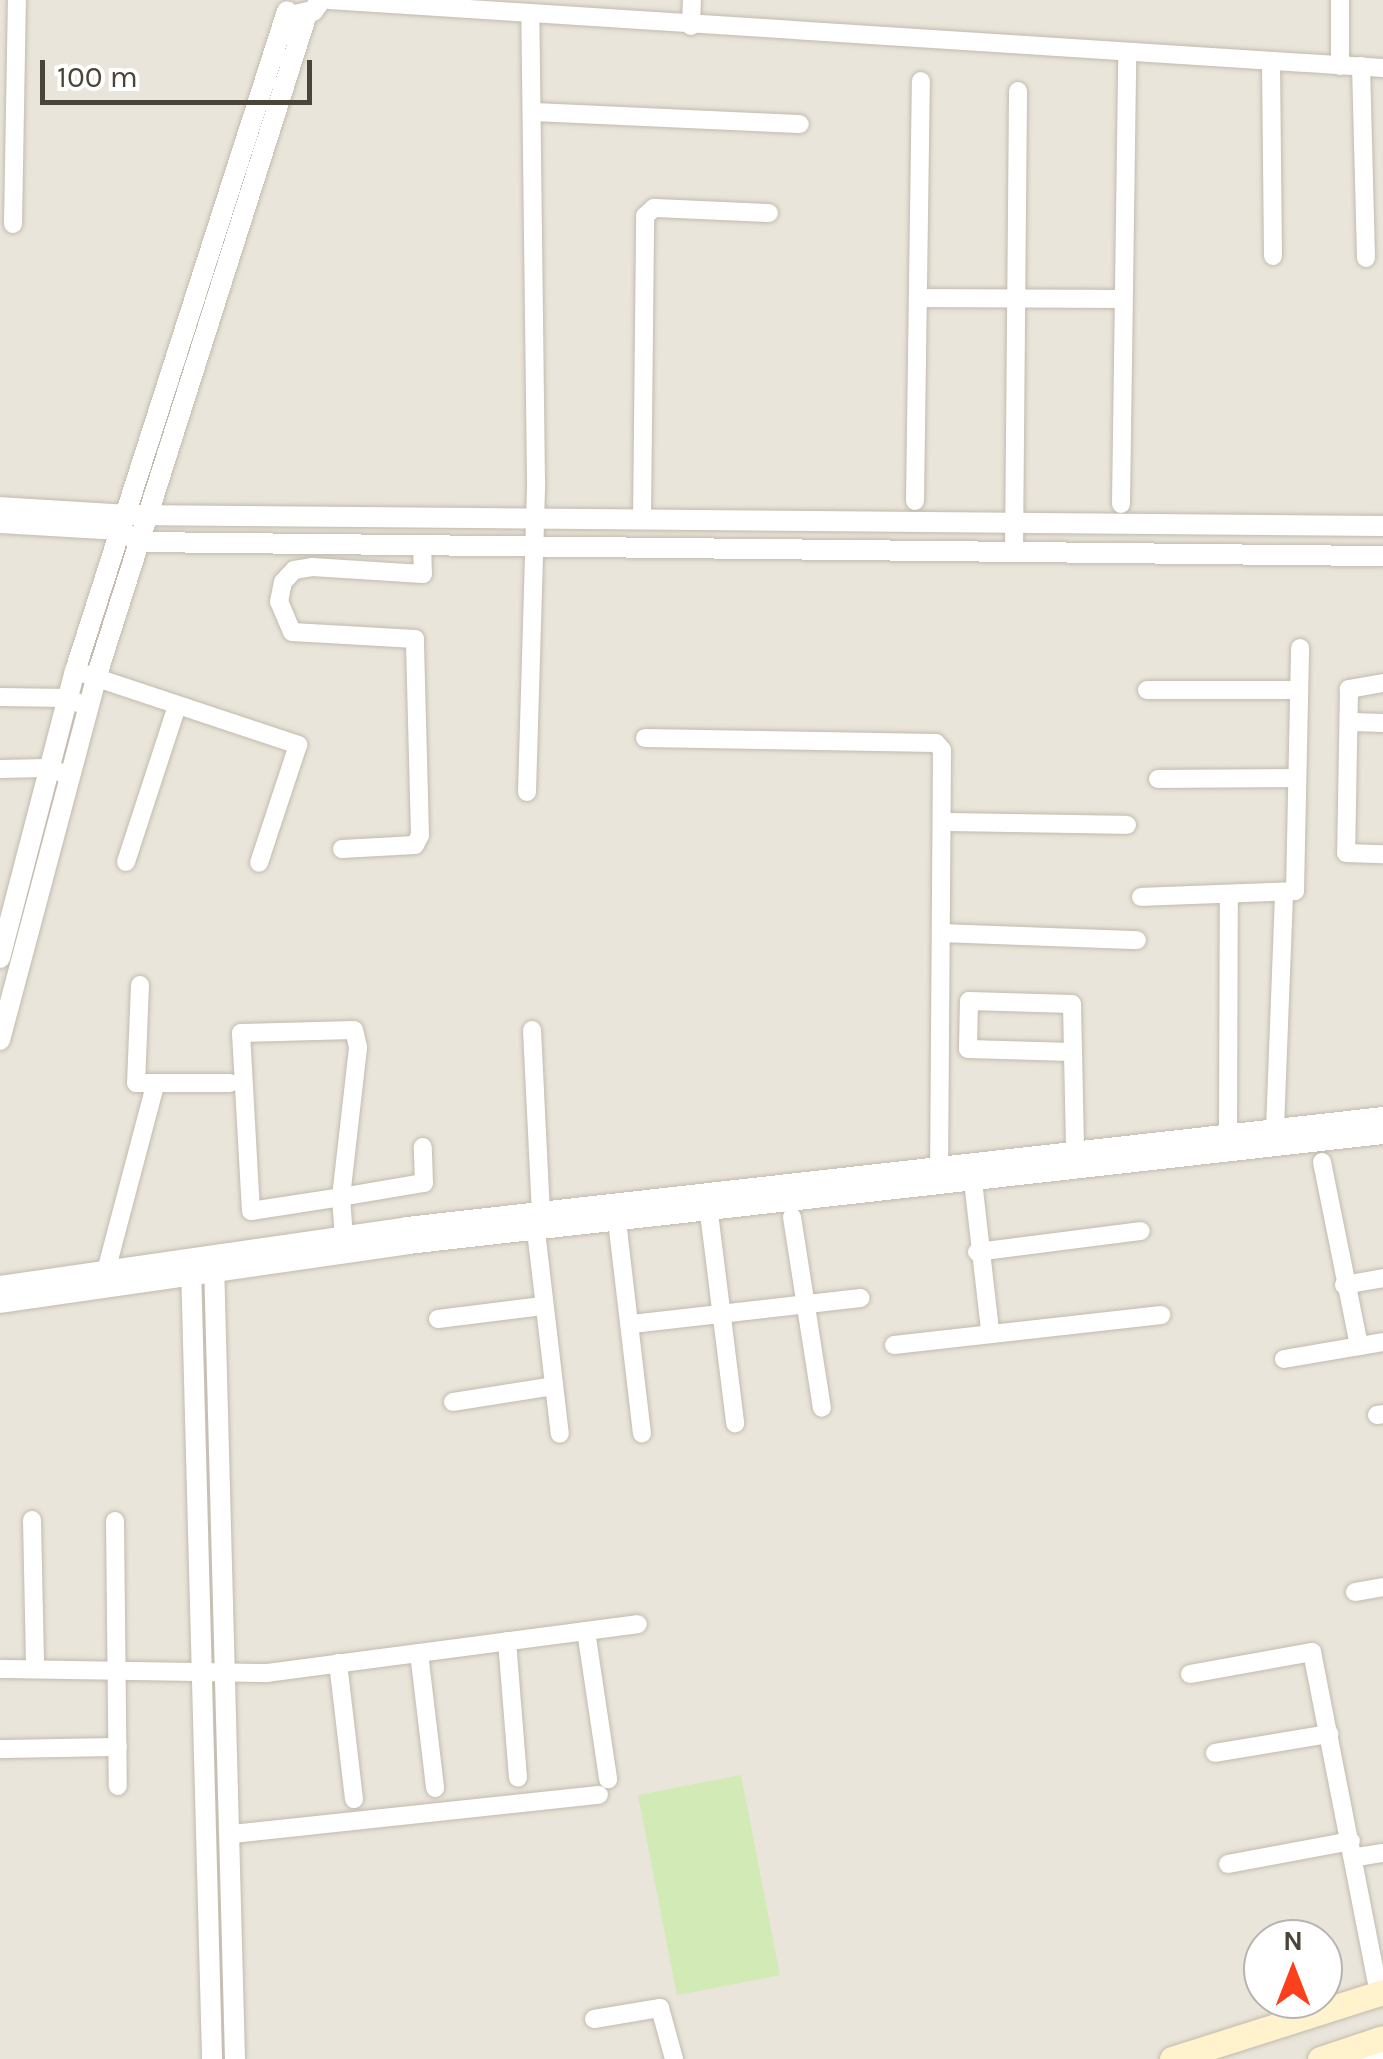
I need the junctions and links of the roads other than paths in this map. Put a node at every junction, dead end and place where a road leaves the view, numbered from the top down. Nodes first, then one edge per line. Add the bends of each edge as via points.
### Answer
1 (17, 0) edge
2 (329, 0) edge
3 (692, 0) edge
4 (1340, 0) edge
5 (299, 6) edge
6 (563, 8) edge
7 (530, 13) junction
8 (692, 26) junction
9 (1126, 56) junction
10 (1272, 64) junction
11 (1340, 66) junction
12 (1360, 66) junction
13 (1383, 68) edge
14 (922, 82) dead end
15 (1018, 90) dead end
16 (532, 112) junction
17 (800, 124) dead end
18 (8, 128) edge
19 (769, 213) dead end
20 (13, 224) dead end
21 (1274, 256) dead end
22 (1366, 258) dead end
23 (918, 298) junction
24 (1016, 299) junction
25 (1124, 299) junction
26 (915, 502) dead end
27 (1121, 504) dead end
28 (0, 507) edge
29 (150, 515) junction
30 (536, 518) junction
31 (642, 519) junction
32 (124, 522) junction
33 (1015, 523) junction
34 (0, 524) edge
35 (1383, 526) edge
36 (140, 542) junction
37 (422, 545) junction
38 (535, 547) junction
39 (1014, 552) junction
40 (1383, 556) edge
41 (1300, 648) dead end
42 (75, 671) junction
43 (96, 678) junction
44 (1383, 682) edge
45 (1147, 690) dead end
46 (1296, 690) junction
47 (0, 697) edge
48 (68, 698) junction
49 (177, 706) junction
50 (88, 707) junction
51 (1353, 722) junction
52 (1383, 723) edge
53 (645, 738) dead end
54 (47, 768) junction
55 (0, 769) edge
56 (71, 776) junction
57 (1294, 778) junction
58 (1158, 780) dead end
59 (526, 792) dead end
60 (942, 822) junction
61 (1127, 824) dead end
62 (342, 849) dead end
63 (1383, 854) edge
64 (126, 862) dead end
65 (259, 863) dead end
66 (1284, 892) junction
67 (1229, 894) junction
68 (1141, 897) dead end
69 (942, 933) junction
70 (1137, 940) dead end
71 (0, 958) edge
72 (140, 984) dead end
73 (532, 1030) dead end
74 (0, 1040) edge
75 (1072, 1052) junction
76 (230, 1083) dead end
77 (155, 1086) junction
78 (1383, 1117) edge
79 (1276, 1129) junction
80 (1228, 1134) junction
81 (1383, 1134) edge
82 (422, 1147) dead end
83 (1074, 1150) junction
84 (1322, 1162) dead end
85 (939, 1167) junction
86 (973, 1181) junction
87 (342, 1197) junction
88 (709, 1213) junction
89 (792, 1217) dead end
90 (617, 1222) junction
91 (538, 1223) junction
92 (1141, 1232) dead end
93 (344, 1238) junction
94 (977, 1252) junction
95 (214, 1265) junction
96 (191, 1268) junction
97 (106, 1270) junction
98 (1383, 1278) edge
99 (1344, 1285) junction
100 (0, 1286) edge
101 (861, 1298) dead end
102 (0, 1303) edge
103 (542, 1306) junction
104 (808, 1308) junction
105 (1162, 1315) dead end
106 (722, 1316) junction
107 (438, 1319) dead end
108 (632, 1324) junction
109 (990, 1331) junction
110 (1383, 1342) edge
111 (894, 1345) dead end
112 (1360, 1346) junction
113 (1284, 1359) dead end
114 (554, 1386) junction
115 (454, 1402) dead end
116 (822, 1408) dead end
117 (734, 1423) dead end
118 (560, 1434) dead end
119 (642, 1434) dead end
120 (32, 1520) dead end
121 (115, 1521) dead end
122 (1383, 1587) edge
123 (1355, 1592) dead end
124 (638, 1624) dead end
125 (586, 1632) junction
126 (507, 1640) junction
127 (418, 1653) junction
128 (338, 1663) junction
129 (35, 1667) junction
130 (0, 1669) edge
131 (119, 1669) junction
132 (202, 1670) junction
133 (225, 1674) junction
134 (1190, 1674) dead end
135 (1329, 1734) junction
136 (118, 1747) junction
137 (0, 1749) edge
138 (1215, 1753) dead end
139 (518, 1778) dead end
140 (118, 1786) dead end
141 (435, 1788) dead end
142 (354, 1799) dead end
143 (232, 1834) junction
144 (1354, 1849) junction
145 (1383, 1853) edge
146 (1228, 1864) dead end
147 (1381, 1992) edge
148 (594, 2019) dead end
149 (1383, 2038) edge
150 (1383, 2051) edge
151 (212, 2059) edge
152 (236, 2059) edge
153 (674, 2059) edge
154 (1172, 2059) edge
155 (1320, 2059) edge
156 (1360, 2059) edge

1 - 18 street
2 - 7 street
3 - 8 street
4 - 11 street
5 - 29 street
5 - 32 street
6 - 7 street
6 - 8 street
7 - 16 street
8 - 9 street
9 - 10 street
9 - 25 street
10 - 11 street
10 - 21 street
11 - 12 street
12 - 13 street
12 - 22 street
14 - 23 street
15 - 24 street
16 - 17 street
16 - 30 street
18 - 20 street
19 - 31 street via 654,208 645,216
23 - 24 street
23 - 26 street
24 - 25 street
24 - 33 street
25 - 27 street
28 - 32 street
29 - 30 street
29 - 32 street
29 - 36 street
30 - 31 street
30 - 38 street
31 - 33 street
32 - 34 street
32 - 36 street
32 - 42 street
33 - 35 street
33 - 39 street
36 - 37 street
36 - 43 street
37 - 38 street
37 - 62 street via 423,574 312,567 294,570 283,582 279,602 292,632 415,639 420,836 414,845
38 - 39 street
38 - 59 street
39 - 40 street
41 - 46 street
42 - 43 street
42 - 48 street
43 - 49 street
43 - 50 street
44 - 51 street via 1350,686
45 - 46 street
46 - 57 street
47 - 48 street
48 - 50 street
48 - 54 street
49 - 64 street
49 - 65 street via 298,745
50 - 56 street
51 - 52 street
51 - 63 street via 1346,853
53 - 60 street via 936,744 946,758
54 - 55 street
54 - 56 street
54 - 71 street
56 - 74 street
57 - 58 street
57 - 66 street via 1295,892
60 - 61 street
60 - 69 street
66 - 67 street
66 - 79 street
67 - 68 street
67 - 80 street
69 - 70 street
69 - 85 street
72 - 77 street via 136,1083
73 - 91 street
75 - 75 street via 1069,1001 968,1001 968,1049
75 - 83 street
76 - 77 street
77 - 97 street
78 - 79 street
79 - 80 street
80 - 83 street
81 - 86 street
82 - 87 street via 424,1183
83 - 85 street
84 - 99 street
85 - 91 street
86 - 88 street
86 - 94 street
87 - 87 street via 251,1210 241,1033 354,1030 358,1047
87 - 93 street
88 - 90 street
88 - 106 street
89 - 104 street
90 - 91 street
90 - 108 street
91 - 93 street
91 - 95 street
91 - 103 street
92 - 94 street
93 - 95 street
94 - 109 street
95 - 96 street
95 - 133 street
96 - 97 street
96 - 102 street
96 - 132 street
97 - 100 street
98 - 99 street
99 - 112 street
101 - 104 street
103 - 107 street
103 - 114 street
104 - 106 street
104 - 116 street
105 - 109 street
106 - 108 street
106 - 117 street
108 - 119 street
109 - 111 street
110 - 112 street
112 - 113 street
114 - 115 street
114 - 118 street
120 - 129 street
121 - 131 street
122 - 123 street
124 - 125 street
125 - 126 street
125 - 143 street via 603,1788
126 - 127 street
126 - 139 street
127 - 128 street
127 - 141 street
128 - 133 street
128 - 142 street
129 - 130 street
129 - 131 street
131 - 132 street
131 - 136 street
132 - 133 street
132 - 151 street
133 - 143 street
134 - 135 street via 1312,1652
135 - 138 street
135 - 144 street
136 - 137 street
136 - 140 street
143 - 152 street
144 - 145 street
144 - 146 street
144 - 147 street
147 - 154 main road
148 - 153 street via 660,2008
149 - 155 main road
150 - 156 street

